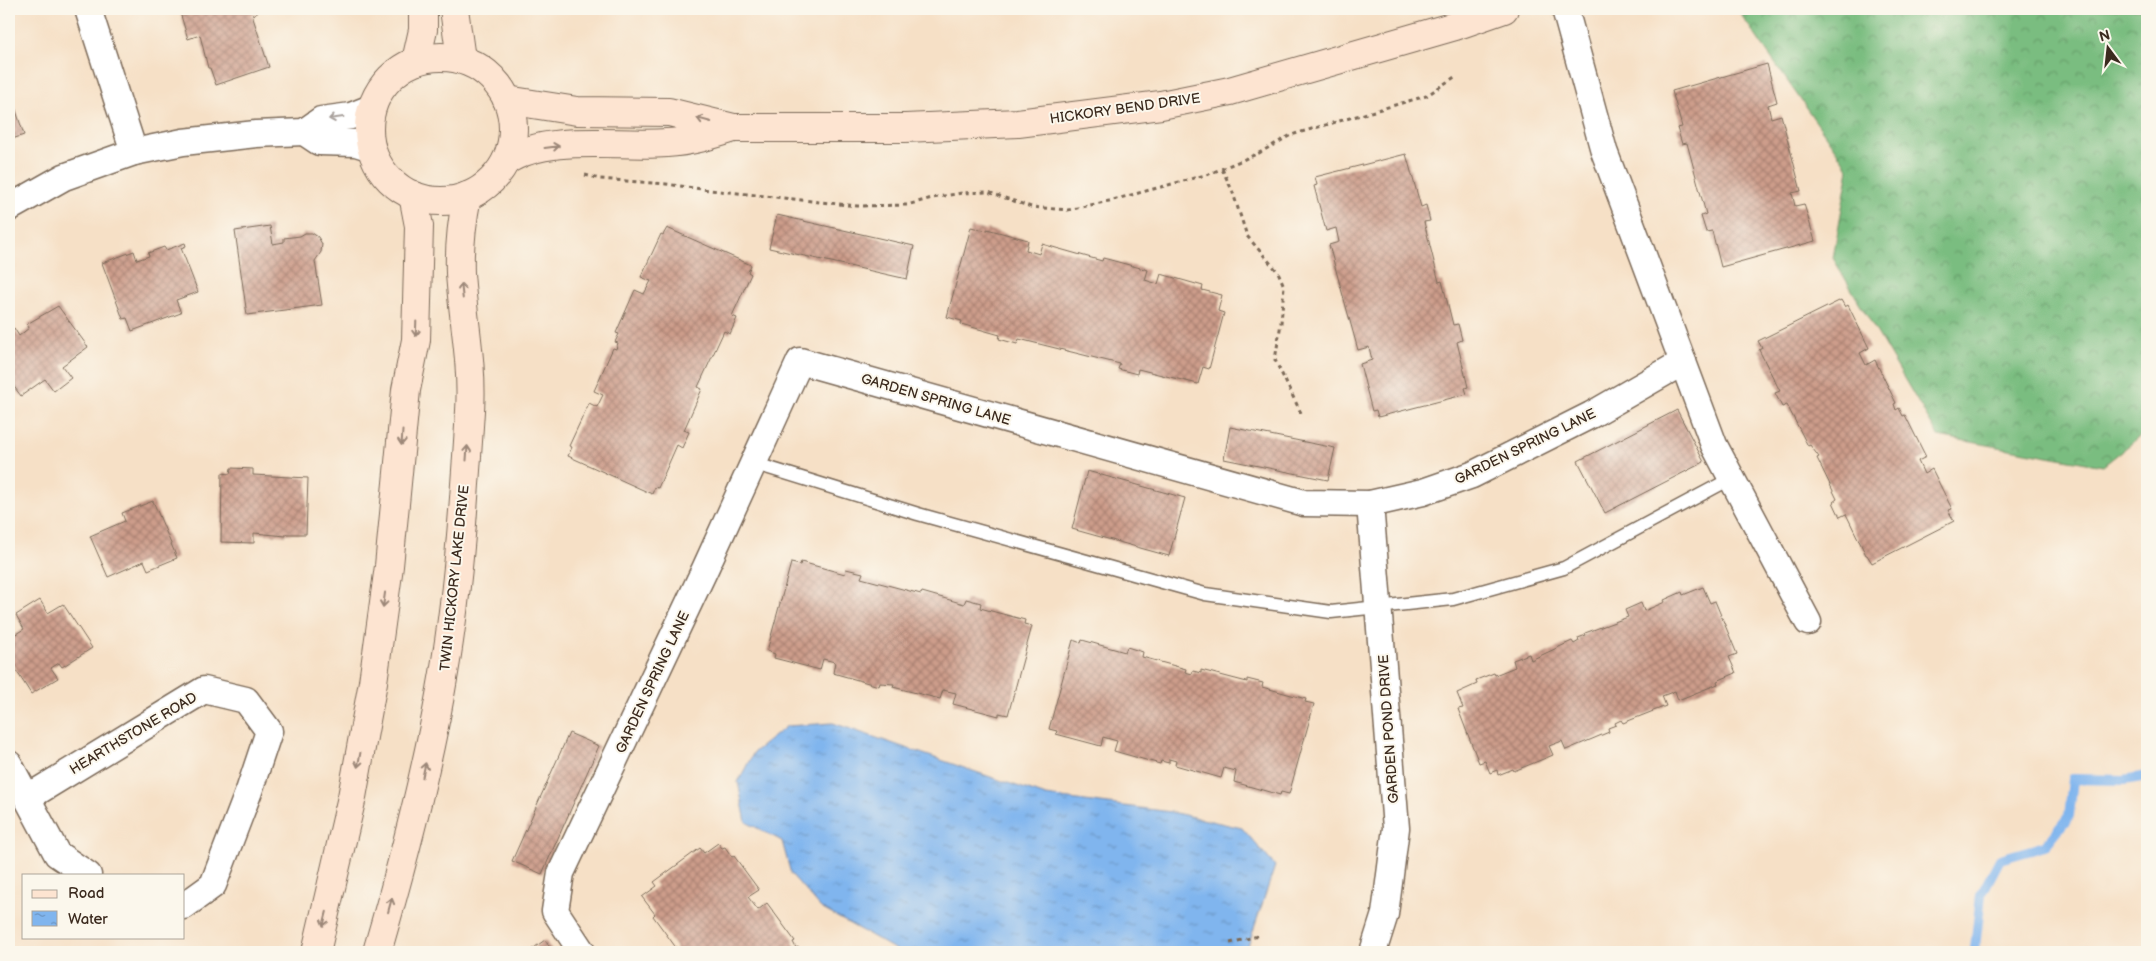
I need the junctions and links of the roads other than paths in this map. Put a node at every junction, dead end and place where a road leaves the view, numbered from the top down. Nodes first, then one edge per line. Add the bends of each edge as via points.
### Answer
1 (88, 9) edge
2 (423, 9) edge
3 (454, 9) edge
4 (1504, 9) edge
5 (1565, 9) edge
6 (461, 59) junction
7 (416, 61) junction
8 (507, 100) junction
9 (371, 108) junction
10 (734, 128) junction
11 (304, 132) junction
12 (372, 148) junction
13 (134, 152) junction
14 (506, 161) junction
15 (413, 196) junction
16 (467, 196) junction
17 (9, 208) edge
18 (1683, 362) junction
19 (753, 462) junction
20 (1732, 478) junction
21 (1370, 504) junction
22 (1379, 606) junction
23 (1808, 622) dead end
24 (9, 764) edge
25 (26, 798) junction
26 (86, 874) edge
27 (185, 905) edge
28 (316, 952) edge
29 (377, 952) edge
30 (582, 952) edge
31 (1373, 952) edge

1 - 13 street
2 - 7 street via 423,30
3 - 6 street
4 - 10 street, HICKORY BEND DRIVE via 1238,88 1161,105 1018,122 905,128
5 - 18 street via 1604,151
6 - 7 street via 438,56
6 - 8 street via 498,83
7 - 9 street via 396,72 381,88
10 -> 8 street, HICKORY BEND DRIVE via 669,112 577,111
8 - 14 street via 514,125
9 -> 11 street via 351,116 321,120
9 - 12 street via 368,131
14 -> 10 street, HICKORY BEND DRIVE via 532,149 583,144 667,144
11 - 12 street via 319,142 356,143
11 - 13 street via 192,141
12 - 15 street via 381,169 394,184
13 - 17 street via 64,177
14 - 16 street via 495,177
15 - 16 street via 446,201
15 -> 28 street via 418,226 416,340 406,390 389,566 374,682 354,788
29 -> 16 street, TWIN HICKORY LAKE DRIVE via 414,818 441,690 454,598 470,407 469,351 460,272
18 - 20 street via 1714,445
18 - 21 street, GARDEN SPRING LANE via 1591,415 1472,475 1423,492
19 - 21 street, GARDEN SPRING LANE via 800,361 1304,503
19 - 22 lane via 918,514 1205,594 1331,612
19 - 30 street, GARDEN SPRING LANE via 561,873 556,911
20 - 22 lane via 1564,568 1453,599
20 - 23 street
21 - 22 street, GARDEN POND DRIVE
22 - 31 street, GARDEN POND DRIVE via 1396,828 1385,914
24 - 25 street
25 - 26 street via 56,854
25 - 27 street, HEARTHSTONE ROAD via 204,690 246,700 269,731 250,791 213,885

